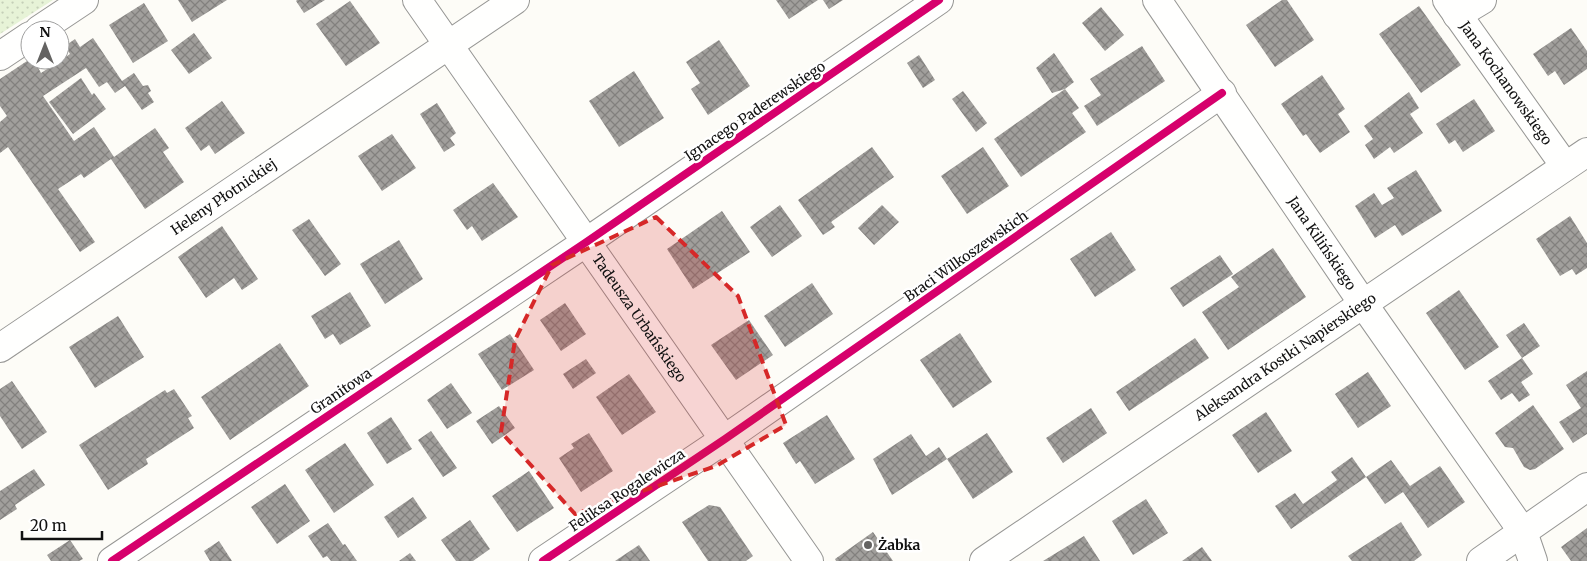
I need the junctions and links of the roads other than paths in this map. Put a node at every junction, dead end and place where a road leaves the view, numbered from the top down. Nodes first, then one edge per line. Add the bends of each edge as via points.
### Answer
1 (84, 0) edge
2 (417, 0) edge
3 (515, 0) edge
4 (939, 0) edge
5 (1157, 0) edge
6 (1482, 0) edge
7 (1452, 7) edge
8 (54, 20) edge
9 (20, 43) edge
10 (449, 45) junction
11 (0, 56) edge
12 (1222, 94) junction
13 (1576, 159) edge
14 (585, 243) junction
15 (1364, 305) junction
16 (0, 348) edge
17 (724, 439) junction
18 (1587, 487) edge
19 (1523, 532) junction
20 (112, 561) edge
21 (543, 561) edge
22 (809, 561) edge
23 (984, 561) edge
24 (1481, 561) edge
25 (1533, 561) edge

1 - 8 street
2 - 10 street, Tadeusza Urbańskiego
3 - 10 street, Heleny Płotnickiej
4 - 14 street, Ignacego Paderewskiego
5 - 12 street, Jana Kilińskiego
6 - 7 street
7 - 13 street, Jana Kochanowskiego
9 - 11 street
10 - 14 street, Tadeusza Urbańskiego
10 - 16 street, Heleny Płotnickiej
12 - 15 street, Jana Kilińskiego
12 - 17 street, Braci Wilkoszewskich
13 - 15 street, Aleksandra Kostki Napierskiego
14 - 17 street, Tadeusza Urbańskiego
14 - 20 street, Granitowa
15 - 19 street, Jana Kilińskiego
15 - 23 street, Aleksandra Kostki Napierskiego
17 - 21 street, Feliksa Rogalewicza
17 - 22 street, Tadeusza Urbańskiego
18 - 19 street
19 - 24 street
19 - 25 street, Jana Kilińskiego

